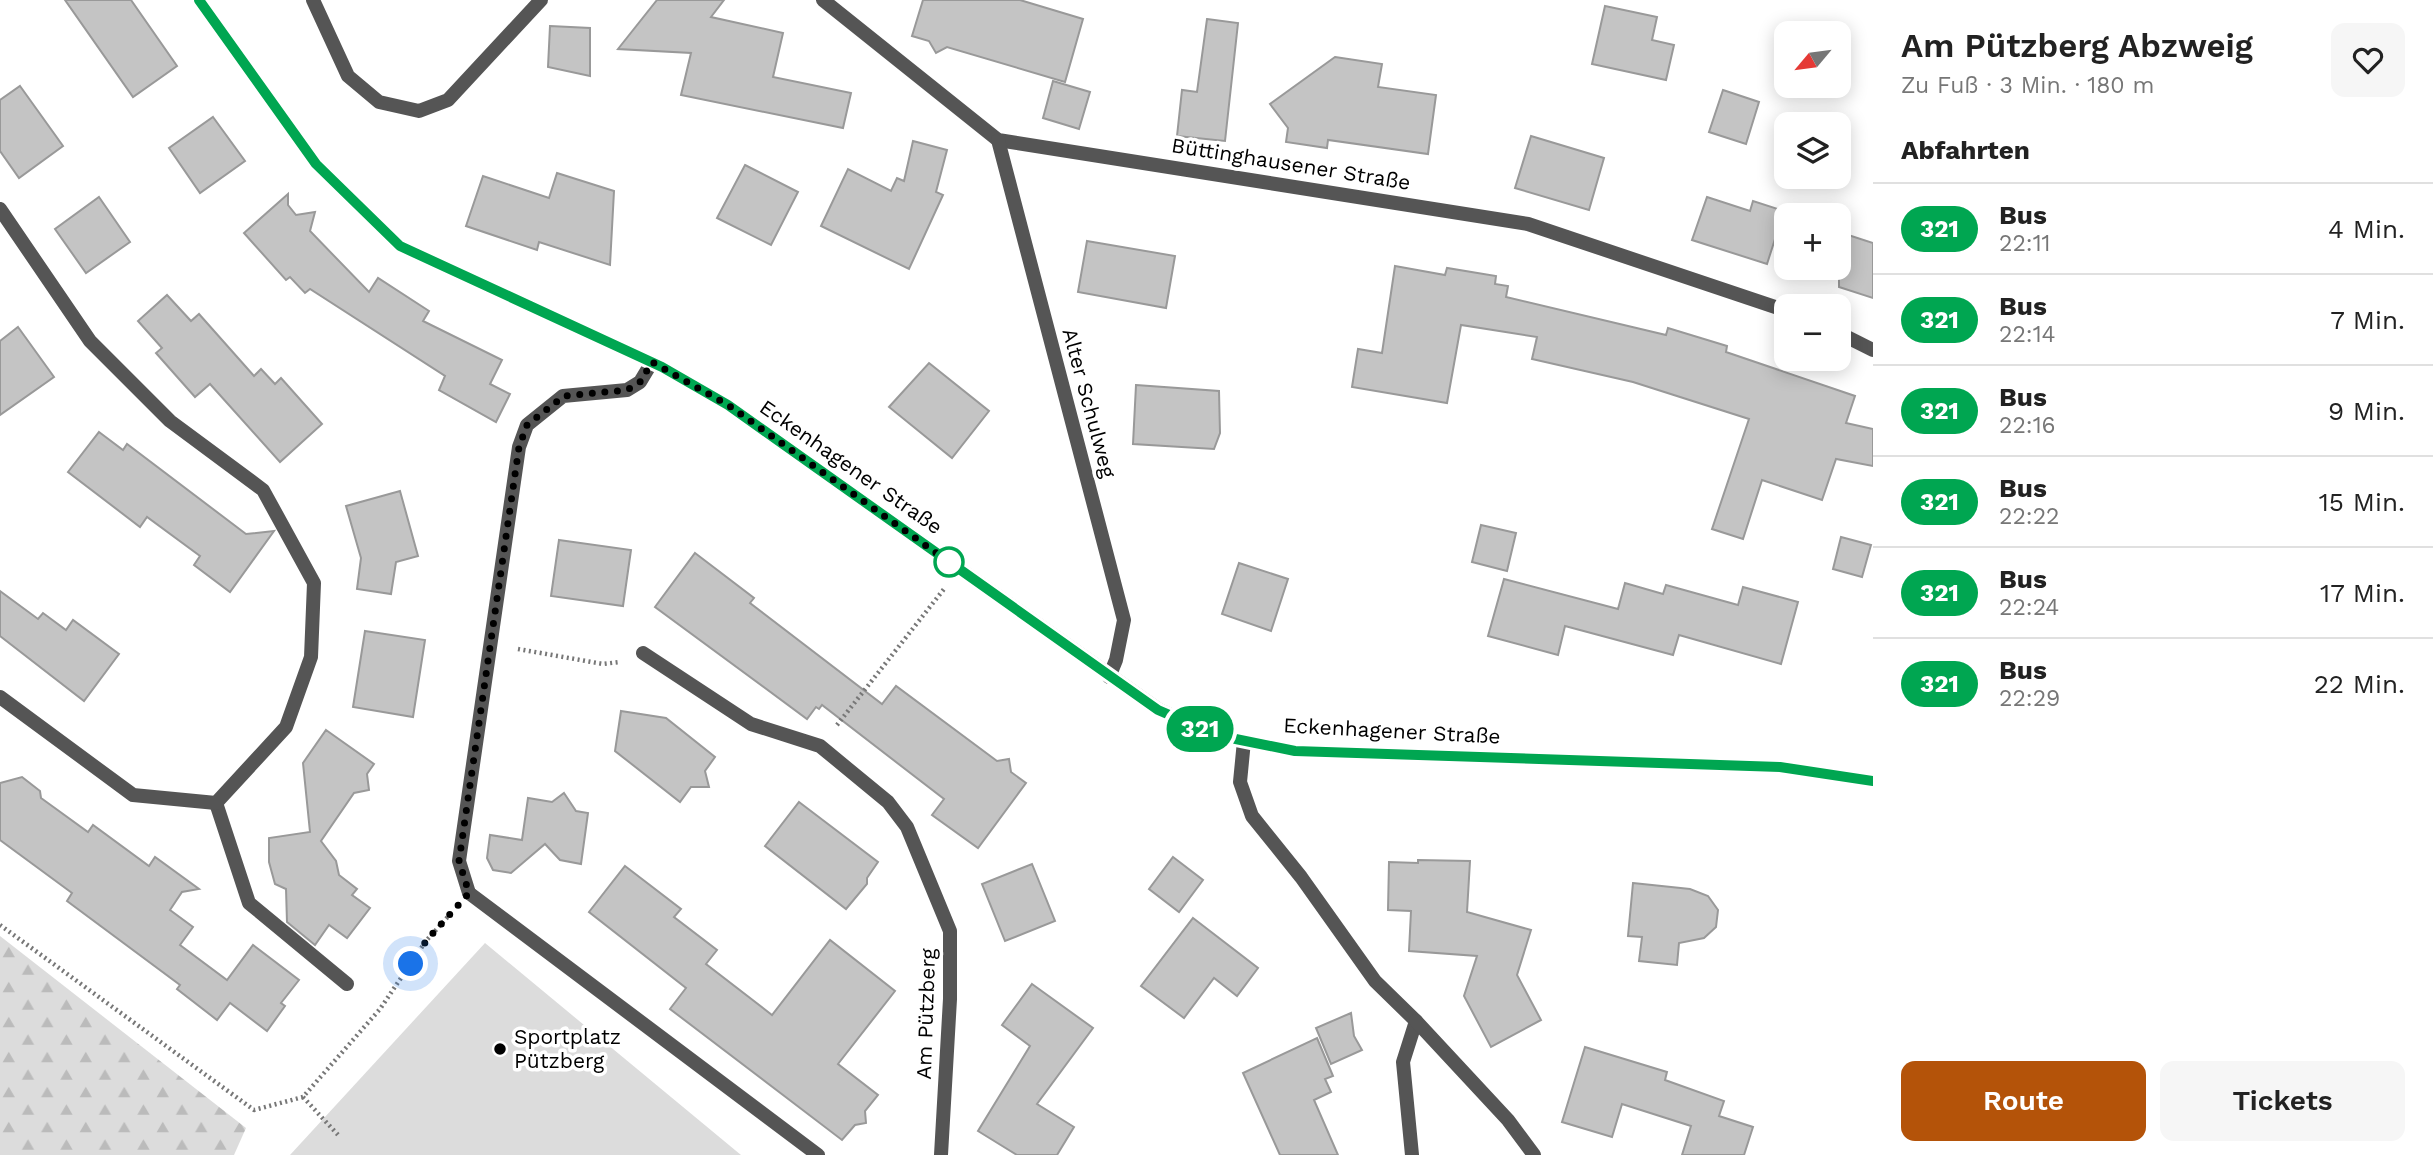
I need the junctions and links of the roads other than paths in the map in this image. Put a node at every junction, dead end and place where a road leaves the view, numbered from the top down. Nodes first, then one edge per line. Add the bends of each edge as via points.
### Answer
1 (199, 0) edge
2 (313, 0) edge
3 (541, 0) edge
4 (823, 0) edge
5 (998, 140) junction
6 (0, 209) edge
7 (1774, 307) edge
8 (1851, 339) edge
9 (1873, 350) edge
10 (652, 362) junction
11 (643, 653) road end
12 (1109, 677) junction
13 (0, 697) edge
14 (1244, 741) junction
15 (1873, 781) edge
16 (216, 803) junction
17 (347, 984) dead end
18 (1416, 1021) junction
19 (818, 1155) edge
20 (941, 1155) edge
21 (1412, 1155) edge
22 (1534, 1155) edge

1 - 10 main road, Eckenhagener Straße via 316,164 400,246
2 - 3 street via 348,76 379,102 419,111 449,100
4 - 5 street, Büttinghausener Straße
5 - 7 street, Büttinghausener Straße via 1528,224
5 - 12 street, Alter Schulweg via 1124,620
6 - 16 street via 90,341 170,421 263,490 314,583 311,657 286,727
8 - 9 street
10 - 12 main road, Eckenhagener Straße via 728,405
10 - 19 street via 640,382 627,390 564,396 527,425 519,447 459,861 469,893
11 - 20 street, Am Pützberg via 751,724 820,746 888,802 907,827 950,931
12 - 14 main road, Eckenhagener Straße via 1176,719
13 - 16 street via 133,795
14 - 15 main road, Eckenhagener Straße via 1295,751 1780,767
14 - 18 street via 1240,782 1252,817 1301,877 1374,981
16 - 17 street via 249,903
18 - 21 street via 1403,1062
18 - 22 street via 1508,1120

